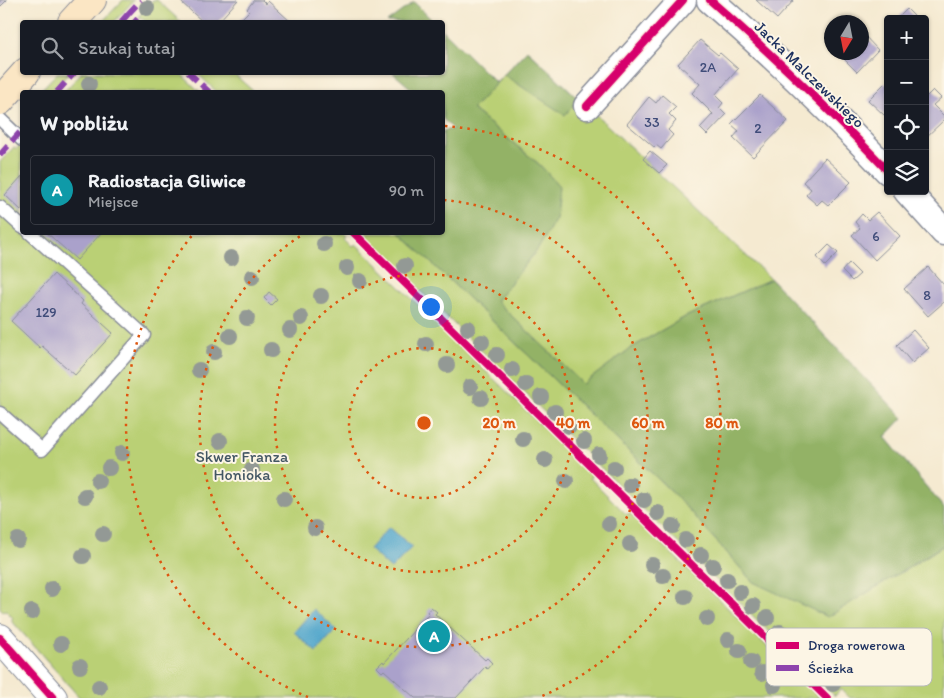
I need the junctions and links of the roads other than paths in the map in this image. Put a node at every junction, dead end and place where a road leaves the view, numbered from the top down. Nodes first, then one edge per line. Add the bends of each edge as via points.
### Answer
1 (92, 0) edge
2 (683, 0) edge
3 (710, 0) edge
4 (74, 20) edge
5 (23, 75) edge
6 (0, 101) edge
7 (587, 106) dead end
8 (0, 119) edge
9 (20, 138) edge
10 (884, 167) edge
11 (911, 195) edge
12 (0, 207) edge
13 (20, 225) edge
14 (944, 232) edge
15 (32, 235) edge
16 (0, 413) edge
17 (0, 638) edge
18 (53, 698) edge

1 - 4 main road
2 - 7 street
3 - 10 street, Jacka Malczewskiego via 761,44
5 - 6 main road
8 - 9 lane
11 - 14 street
12 - 13 lane
15 - 16 lane via 144,335 42,450
17 - 18 street

